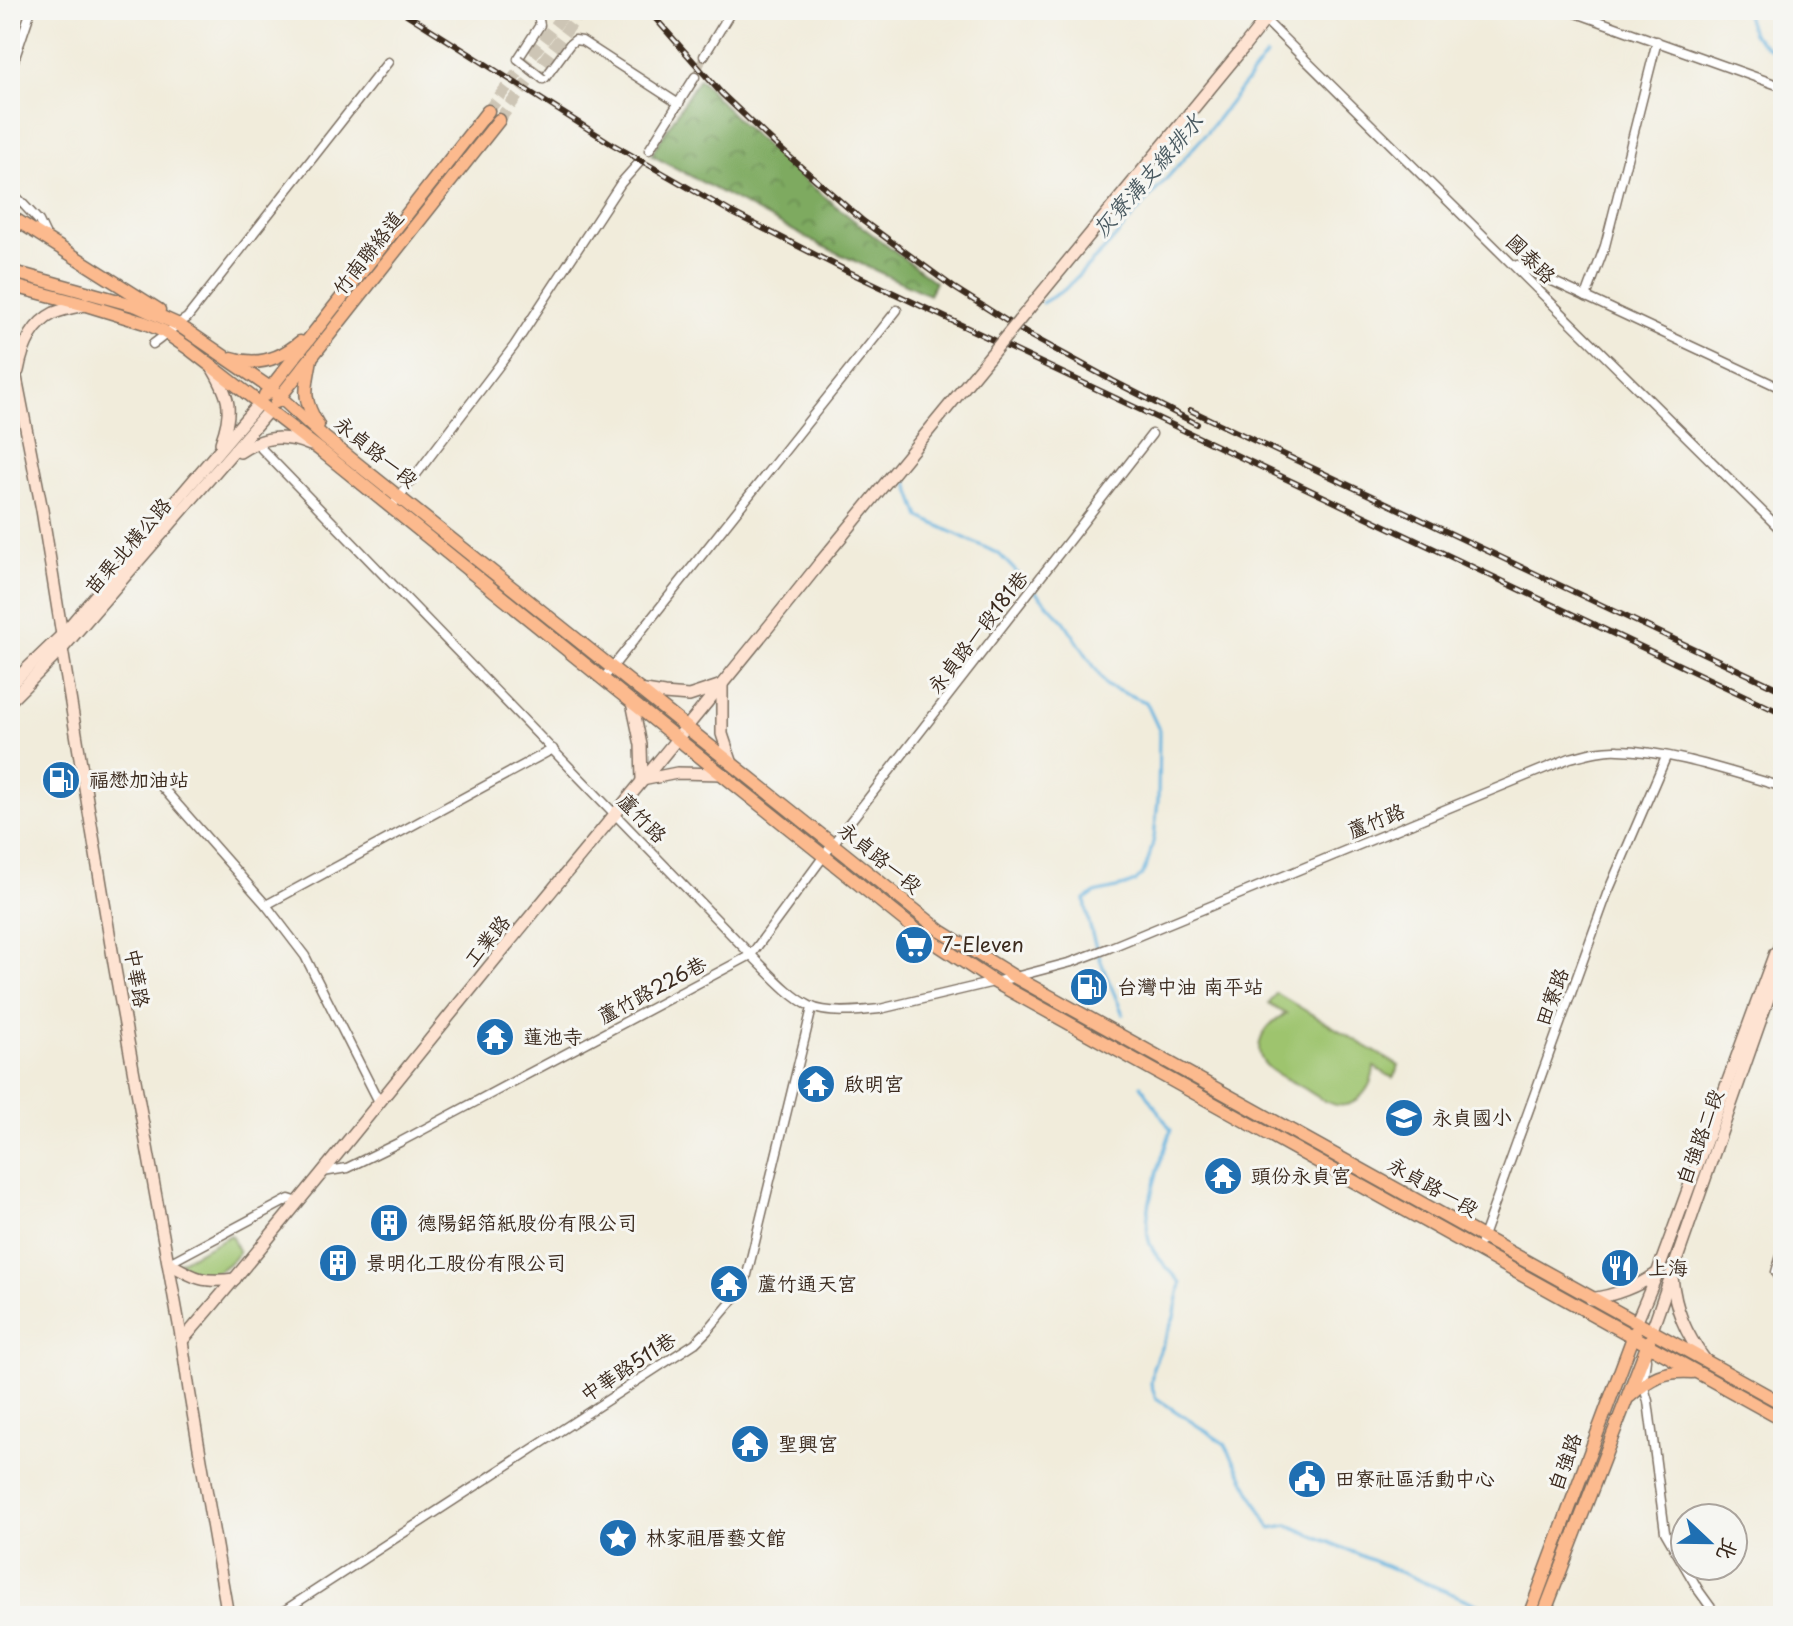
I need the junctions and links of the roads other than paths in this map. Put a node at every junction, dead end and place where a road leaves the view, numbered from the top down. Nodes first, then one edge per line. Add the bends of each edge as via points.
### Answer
1 (31, 10) edge
2 (530, 10) edge
3 (732, 10) edge
4 (1255, 10) edge
5 (1273, 10) edge
6 (1568, 10) edge
7 (1265, 20) junction
8 (1657, 41) junction
9 (704, 56) tunnel mouth
10 (388, 62) dead end
11 (10, 72) edge
12 (695, 77) tunnel mouth
13 (1783, 87) edge
14 (679, 104) junction
15 (649, 150) dead end
16 (638, 164) dead end
17 (10, 190) edge
18 (10, 216) edge
19 (47, 238) junction
20 (10, 248) edge
21 (1513, 263) junction
22 (11, 271) edge
23 (12, 286) edge
24 (1586, 297) junction
25 (86, 305) junction
26 (897, 310) dead end
27 (10, 313) edge
28 (177, 324) junction
29 (320, 325) junction
30 (167, 334) junction
31 (153, 344) dead end
32 (10, 346) edge
33 (221, 354) junction
34 (312, 356) junction
35 (210, 365) junction
36 (13, 374) edge
37 (1783, 389) edge
38 (275, 393) junction
39 (264, 406) junction
40 (1152, 434) dead end
41 (255, 442) junction
42 (322, 443) junction
43 (219, 449) junction
44 (229, 458) junction
45 (396, 502) junction
46 (1783, 532) edge
47 (62, 635) junction
48 (62, 649) junction
49 (607, 674) junction
50 (10, 685) edge
51 (722, 685) junction
52 (639, 690) junction
53 (10, 701) edge
54 (632, 702) junction
55 (682, 733) junction
56 (553, 749) junction
57 (1666, 757) junction
58 (728, 770) junction
59 (154, 778) dead end
60 (642, 780) junction
61 (1783, 787) edge
62 (615, 813) junction
63 (828, 850) junction
64 (266, 905) junction
65 (751, 955) junction
66 (1780, 955) edge
67 (1015, 977) junction
68 (993, 981) junction
69 (812, 1008) junction
70 (379, 1102) junction
71 (322, 1172) junction
72 (1363, 1178) junction
73 (298, 1202) junction
74 (1483, 1237) junction
75 (1783, 1249) edge
76 (1478, 1251) junction
77 (169, 1263) junction
78 (1671, 1272) junction
79 (1657, 1274) junction
80 (235, 1279) junction
81 (1783, 1279) edge
82 (1591, 1299) junction
83 (1637, 1321) junction
84 (1652, 1330) junction
85 (1634, 1338) junction
86 (182, 1341) junction
87 (1648, 1346) junction
88 (1705, 1361) junction
89 (1697, 1373) junction
90 (1643, 1384) junction
91 (1625, 1401) junction
92 (1783, 1404) edge
93 (1783, 1420) edge
94 (228, 1616) edge
95 (276, 1616) edge
96 (1529, 1616) edge
97 (1543, 1616) edge
98 (1717, 1616) edge

1 - 11 street
2 - 14 street, bridge via 540,25 518,59 543,79 570,44 582,41
3 - 9 street
4 - 7 street, 國泰路
5 - 7 street, 工業路
6 - 8 street
7 - 21 street, 國泰路
7 - 51 street, 工業路, bridge
8 - 13 street
8 - 24 street via 1605,246
10 - 28 street via 187,318
12 - 14 street
14 - 15 street
16 - 45 street via 514,346
17 - 19 street via 39,221
18 - 19 main road
19 - 28 main road
20 - 22 main road
21 - 24 street
21 - 46 street, 國泰路
22 - 23 main road
22 - 28 main road, 永貞路一段 via 137,306
23 - 25 main road, 永貞路一段
23 - 27 street
24 - 37 street
25 - 30 main road, 永貞路一段
25 - 36 street via 53,314 40,324
26 - 49 street
28 - 30 street
28 - 33 main road, 永貞路一段
29 - 33 main road via 269,361 242,362
29 - 34 main road, 竹南聯絡道 via 494,116
29 - 38 main road, 竹南聯絡道
30 - 31 street
30 - 35 main road, 永貞路一段
32 - 36 street, 中華路
33 - 38 main road, 永貞路一段
34 - 38 main road, 竹南聯絡道
34 - 42 main road via 305,399
35 - 39 main road, 永貞路一段
35 - 43 street via 229,405
36 - 47 street, 中華路
38 - 39 main road, 竹南聯絡道
38 - 42 main road, 永貞路一段
39 - 42 main road, 永貞路一段
39 - 43 street, 苗栗北橫公路
39 - 44 street, 苗栗北橫公路
40 - 63 street, 永貞路一段181巷
41 - 42 street via 279,437
41 - 44 street
41 - 56 street, 蘆竹路
42 - 45 main road, 永貞路一段
43 - 47 street, 苗栗北橫公路
44 - 48 street, 苗栗北橫公路
45 - 49 main road, 永貞路一段
47 - 48 street, 中華路
47 - 50 street, 苗栗北橫公路
48 - 53 street, 苗栗北橫公路
48 - 77 street, 中華路
49 - 52 main road, 永貞路一段
49 - 54 main road, 永貞路一段
51 - 52 street via 689,696
51 - 55 street, 工業路
51 - 58 street
52 - 55 main road, 永貞路一段
54 - 55 main road, 永貞路一段
54 - 60 street
55 - 58 main road, 永貞路一段
55 - 60 street, 工業路
56 - 62 street, 蘆竹路
56 - 64 street
57 - 61 street, 蘆竹路
57 - 67 street, 蘆竹路 via 1617,750 1570,758 1104,950
57 - 74 street, 田寮路 via 1607,894
58 - 60 street
58 - 63 main road, 永貞路一段
59 - 64 street
60 - 62 street, 工業路
62 - 65 street, 蘆竹路
62 - 70 street, 工業路
63 - 65 street, 蘆竹路226巷
63 - 67 main road, 永貞路一段
63 - 68 main road, 永貞路一段 via 920,933
64 - 70 street via 305,956
65 - 69 street, 蘆竹路
65 - 71 street, 蘆竹路226巷 via 361,1162
66 - 78 street, 自強路二段
66 - 79 street, 自強路二段
67 - 68 street
67 - 72 main road, 永貞路一段
68 - 69 street via 880,1009
68 - 72 main road, 永貞路一段
69 - 95 street, 中華路511巷 via 744,1287 707,1331
70 - 71 street, 工業路
71 - 73 street, 工業路
72 - 74 main road, 永貞路一段
72 - 76 main road, 永貞路一段
73 - 77 street via 289,1199
73 - 80 street, 工業路
74 - 76 street, 田寮路
74 - 82 main road, 永貞路一段
75 - 81 street via 1776,1272
76 - 85 main road, 永貞路一段
77 - 80 street via 198,1279
77 - 86 street, 中華路
78 - 84 street, 自強路二段
78 - 88 street via 1674,1301
79 - 82 street via 1620,1293
79 - 83 street, 自強路二段
80 - 86 street, 工業路
82 - 83 main road, 永貞路一段
83 - 84 main road, 永貞路一段
83 - 85 main road, 自強路
84 - 87 main road, 自強路
84 - 88 main road, 永貞路一段
85 - 87 main road, 永貞路一段
85 - 96 main road, 自強路
86 - 94 street, 中華路
87 - 89 main road
87 - 90 street
87 - 91 main road, 自強路
88 - 92 main road, 永貞路一段
89 - 90 main road via 1674,1371
89 - 93 main road
90 - 91 main road
90 - 98 street via 1665,1532
91 - 97 main road, 自強路

